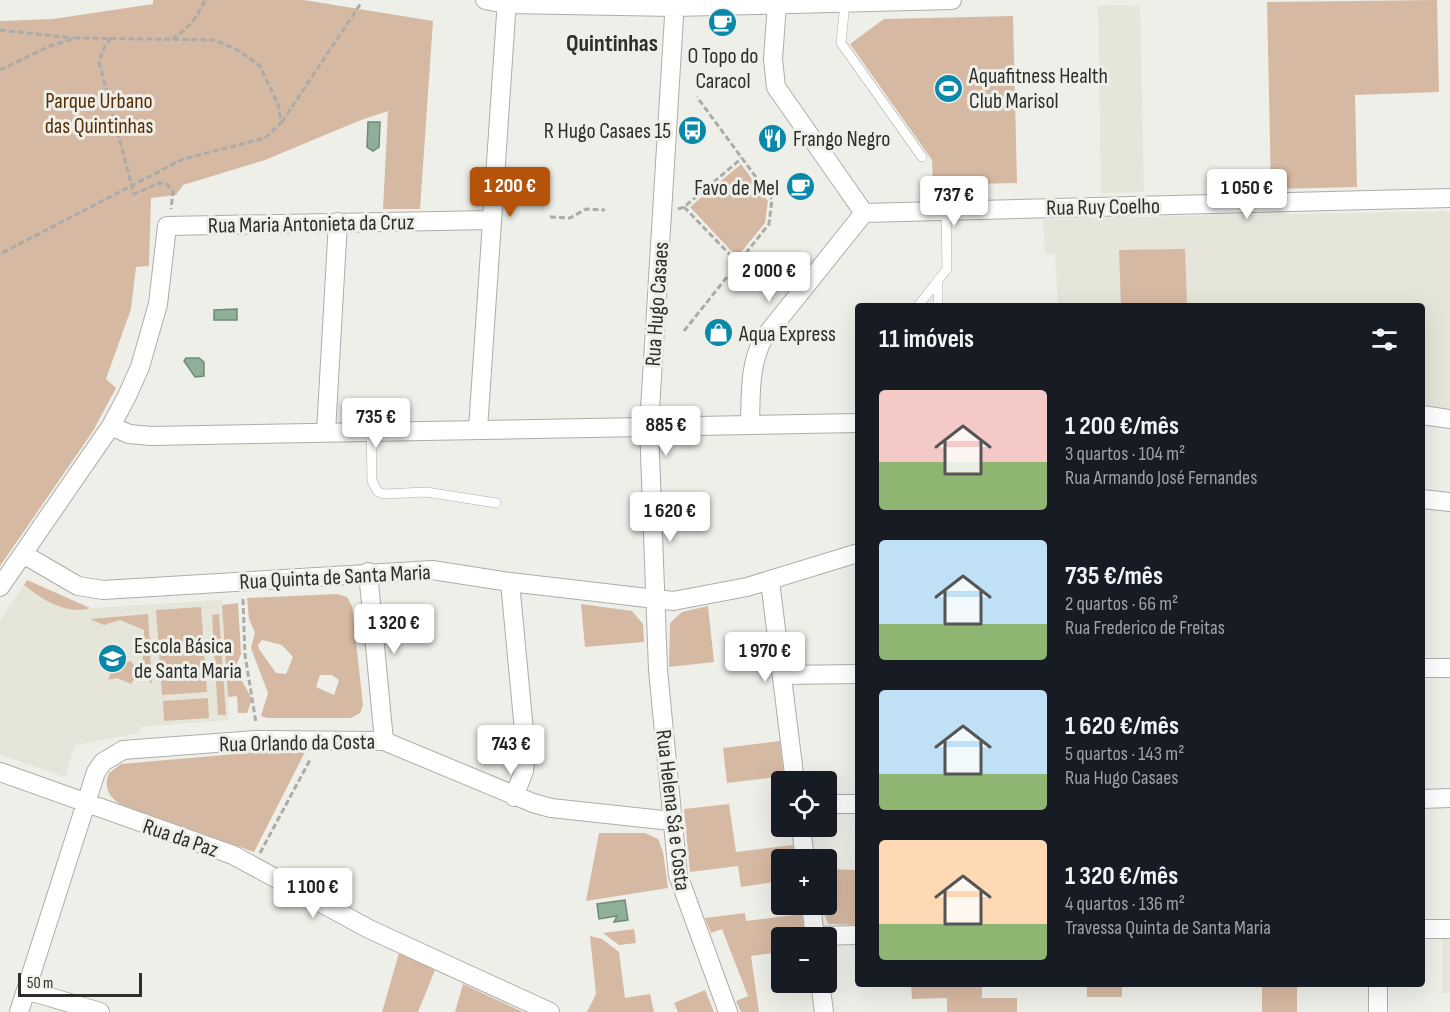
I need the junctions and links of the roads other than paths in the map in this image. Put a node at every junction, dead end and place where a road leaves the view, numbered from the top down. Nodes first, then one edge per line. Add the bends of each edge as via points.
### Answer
1 (485, 0) edge
2 (943, 0) edge
3 (952, 0) edge
4 (506, 2) edge
5 (845, 3) junction
6 (675, 4) edge
7 (777, 4) junction
8 (922, 157) dead end
9 (1450, 198) edge
10 (946, 209) junction
11 (864, 213) junction
12 (492, 220) junction
13 (338, 222) junction
14 (938, 281) junction
15 (920, 303) edge
16 (938, 303) edge
17 (1425, 415) edge
18 (1450, 419) edge
19 (855, 423) edge
20 (750, 424) junction
21 (111, 426) junction
22 (649, 426) junction
23 (478, 429) junction
24 (371, 431) junction
25 (326, 432) junction
26 (1425, 499) edge
27 (1450, 502) edge
28 (496, 503) dead end
29 (23, 554) junction
30 (855, 555) edge
31 (368, 572) junction
32 (770, 581) junction
33 (510, 582) junction
34 (0, 587) edge
35 (655, 600) junction
36 (1425, 668) edge
37 (1450, 668) edge
38 (855, 674) edge
39 (782, 675) junction
40 (384, 741) junction
41 (794, 771) edge
42 (0, 772) edge
43 (514, 797) junction
44 (1450, 798) edge
45 (1425, 799) edge
46 (85, 804) junction
47 (837, 804) edge
48 (855, 804) edge
49 (672, 821) junction
50 (1425, 929) edge
51 (1450, 929) edge
52 (855, 935) edge
53 (837, 936) edge
54 (1378, 987) edge
55 (26, 990) junction
56 (821, 993) edge
57 (19, 1012) edge
58 (100, 1012) edge
59 (550, 1012) edge
60 (728, 1012) edge
61 (824, 1012) edge
62 (1378, 1012) edge

1 - 4 street
2 - 3 street
2 - 5 street
4 - 6 street
4 - 12 street
5 - 7 street
5 - 8 lane via 841,43
6 - 7 street
6 - 22 street, Rua Hugo Casaes
7 - 11 street via 773,59 776,87
9 - 10 street, Rua Ruy Coelho
10 - 11 street, Rua Ruy Coelho
10 - 14 lane via 947,269
11 - 20 street via 763,339 752,369
12 - 13 street, Rua Maria Antonieta da Cruz
12 - 23 street
13 - 21 street, Rua Maria Antonieta da Cruz via 167,226 158,304 150,335 136,376
13 - 25 street
14 - 15 lane
14 - 16 lane
17 - 18 street
19 - 20 street
20 - 22 street
21 - 25 street via 129,434 151,436
21 - 29 street
22 - 23 street
22 - 35 street, Rua Hugo Casaes
23 - 24 street
24 - 25 street
24 - 28 lane via 372,481 378,492 426,492
26 - 27 street
29 - 31 street, Rua Quinta de Santa Maria via 78,586 103,590
29 - 34 street
30 - 32 street, Rua Quinta de Santa Maria
31 - 33 street, Rua Quinta de Santa Maria via 432,570
31 - 40 street
32 - 35 street, Rua Quinta de Santa Maria via 690,599
32 - 39 street
33 - 35 street, Rua Quinta de Santa Maria
33 - 43 street via 526,752
35 - 49 street, Rua Helena Sá e Costa
36 - 37 street
38 - 39 street
39 - 41 street
40 - 43 street, Rua Orlando da Costa
40 - 46 street, Rua Orlando da Costa via 256,740 123,750 103,762
42 - 46 street, Rua da Paz
43 - 49 street, Rua Orlando da Costa via 551,808
44 - 45 street
46 - 55 street, Rua Orlando da Costa
46 - 59 street, Rua da Paz via 256,866 369,929
47 - 48 street
49 - 60 street, Rua Helena Sá e Costa via 684,897
50 - 51 street
52 - 53 street
54 - 62 street
55 - 57 street, Rua Orlando da Costa
55 - 58 street
56 - 61 street

